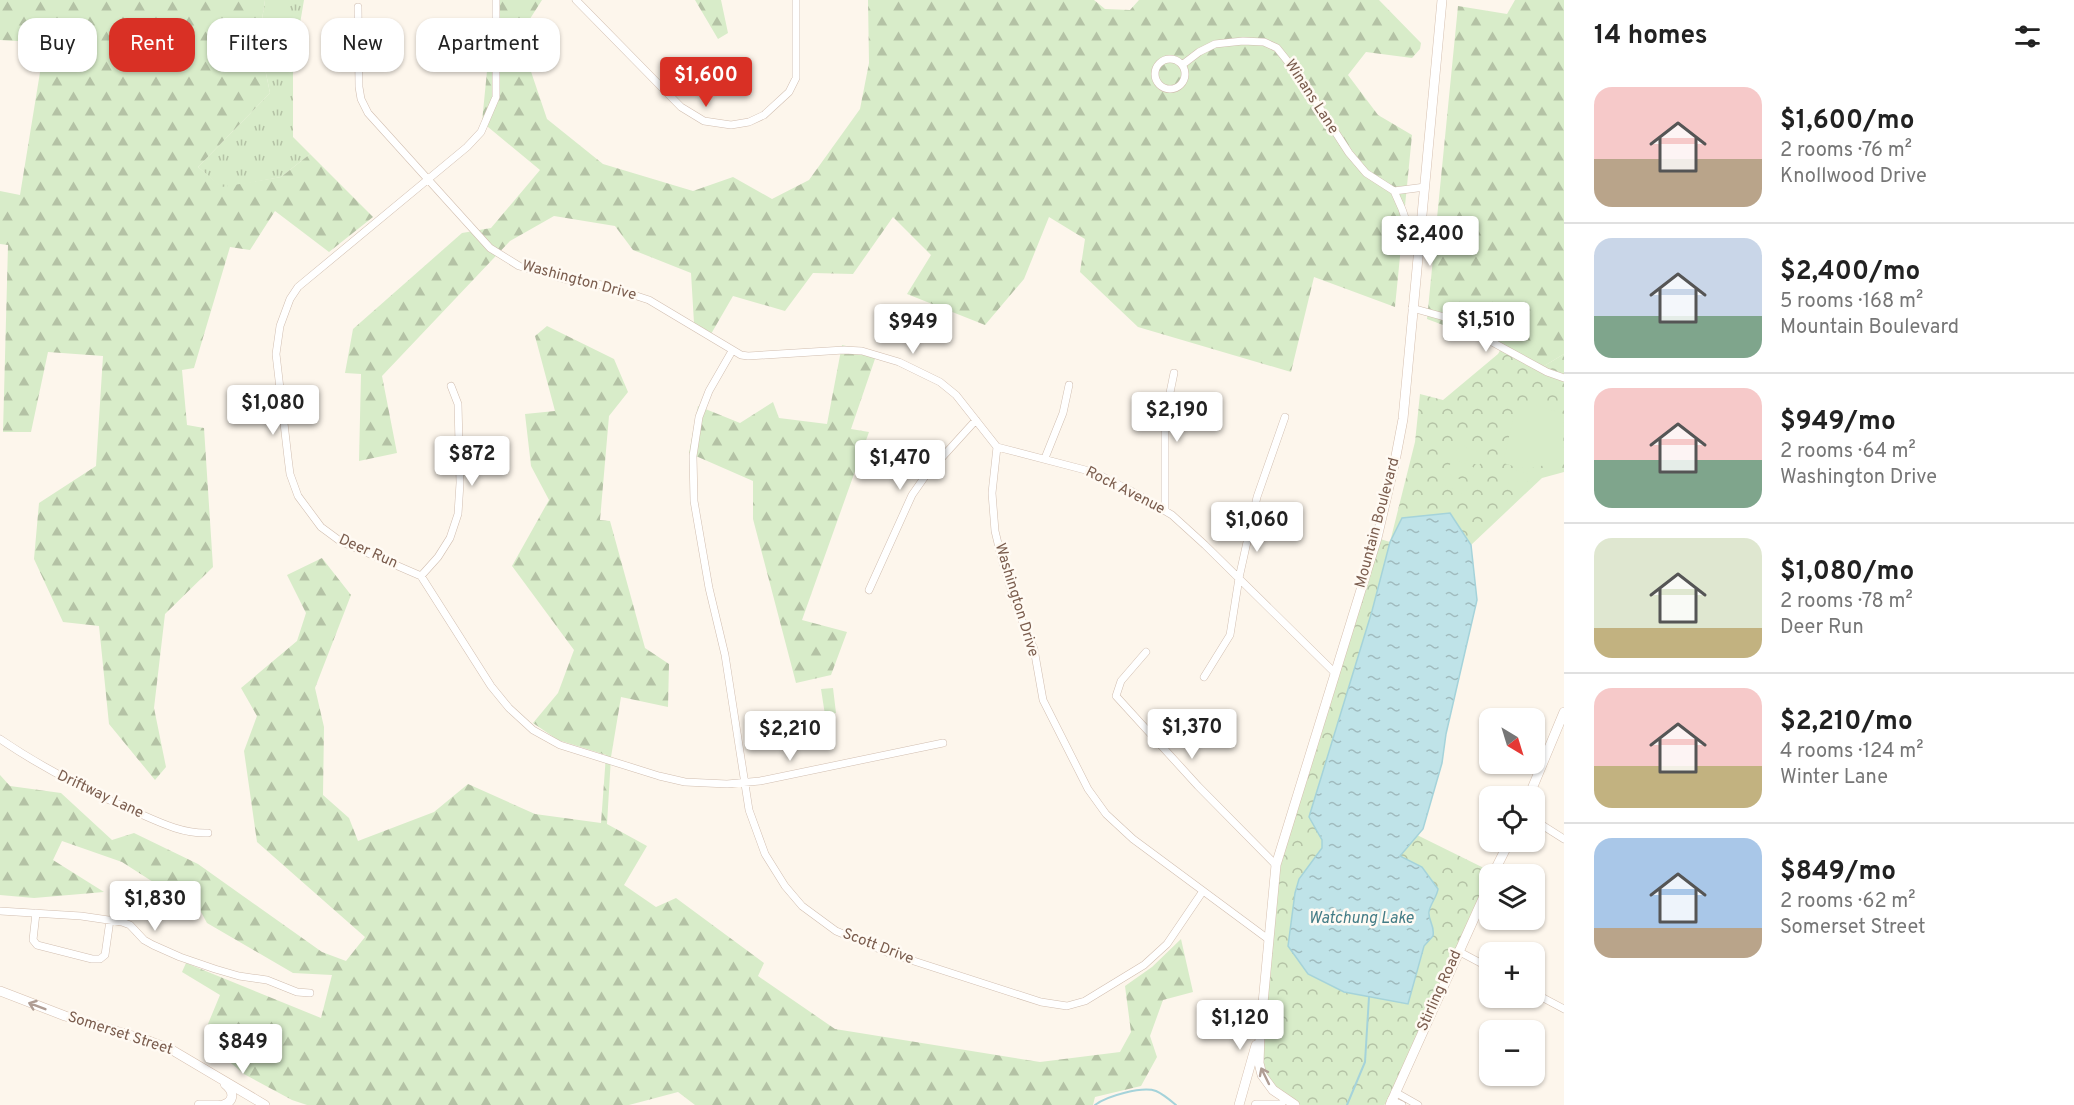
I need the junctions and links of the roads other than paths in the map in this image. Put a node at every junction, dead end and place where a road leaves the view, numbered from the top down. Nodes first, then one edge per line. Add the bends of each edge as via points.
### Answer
1 (496, 0) edge
2 (576, 0) edge
3 (796, 0) edge
4 (1442, 0) edge
5 (358, 7) dead end
6 (1182, 65) junction
7 (428, 180) junction
8 (1425, 187) junction
9 (1394, 191) junction
10 (1418, 256) junction
11 (1412, 309) junction
12 (732, 351) junction
13 (1174, 373) dead end
14 (1564, 378) edge
15 (1069, 385) dead end
16 (451, 386) dead end
17 (1285, 417) dead end
18 (976, 420) junction
19 (997, 447) junction
20 (1045, 458) junction
21 (1165, 511) junction
22 (421, 576) junction
23 (1239, 578) junction
24 (870, 590) dead end
25 (1146, 652) dead end
26 (1335, 674) junction
27 (1204, 677) dead end
28 (1564, 712) edge
29 (0, 739) edge
30 (943, 743) dead end
31 (745, 783) junction
32 (1533, 786) edge
33 (1545, 827) edge
34 (208, 833) dead end
35 (1564, 839) edge
36 (1276, 865) junction
37 (1203, 891) junction
38 (1479, 906) edge
39 (0, 912) edge
40 (36, 913) junction
41 (110, 920) junction
42 (1269, 939) junction
43 (1458, 951) junction
44 (1479, 962) edge
45 (0, 991) edge
46 (310, 993) dead end
47 (1545, 999) edge
48 (1564, 1009) edge
49 (1260, 1035) junction
50 (206, 1070) junction
51 (1390, 1100) edge
52 (199, 1105) edge
53 (218, 1105) edge
54 (223, 1105) edge
55 (266, 1105) edge
56 (1239, 1105) edge
57 (1256, 1105) edge
58 (1281, 1105) edge
59 (1295, 1105) edge
60 (1402, 1105) edge
61 (1418, 1105) edge

1 - 7 street, Deer Run via 497,85 487,121 467,147
2 - 3 street via 681,107 705,121 731,125 748,123 764,115 789,92 796,78
4 - 8 street, Mountain Boulevard
5 - 7 street, Washington Drive via 361,99 374,121
6 - 6 street, Winans Lane via 1186,73 1180,86 1169,90 1158,84 1155,75 1159,64 1169,59
6 - 9 street, Winans Lane via 1215,44 1243,40 1264,42 1276,48 1349,153 1366,172
7 - 12 street, Washington Drive via 490,248 509,261 551,276 603,285 649,300
7 - 22 street, Deer Run via 298,287 280,326 276,354 290,474 304,507 340,541
8 - 9 street
8 - 10 street, Mountain Boulevard
9 - 10 street
10 - 11 street, Mountain Boulevard
11 - 14 street via 1448,318
11 - 26 street, Mountain Boulevard via 1395,461 1377,538
12 - 18 street, Washington Drive via 748,356 844,351 878,355 940,382
12 - 31 street, Scott Drive via 699,417 692,473 698,529 725,655
13 - 21 street via 1165,417
15 - 20 street via 1063,413
16 - 22 street via 458,404 458,514 438,557
17 - 23 street via 1257,497
18 - 19 street, Washington Drive
18 - 24 street via 912,495
19 - 20 street, Rock Avenue
19 - 37 street, Washington Drive via 992,493 995,531 1010,589 1034,649 1040,689 1052,720 1088,789 1106,814
20 - 21 street, Rock Avenue via 1093,472
21 - 23 street, Rock Avenue
22 - 31 street via 491,686 533,730 560,746 685,782
23 - 26 street, Rock Avenue
23 - 27 street via 1230,635
25 - 36 street via 1120,681 1116,696
26 - 36 street, Mountain Boulevard
28 - 32 street
29 - 34 street, Driftway Lane via 97,795 184,831
30 - 31 street
31 - 37 street, Scott Drive via 752,819 765,854 802,906 836,931 889,953 1041,1002 1067,1005 1085,1001 1144,965 1167,944
33 - 35 street
36 - 42 street, Mountain Boulevard
37 - 42 street, Washington Drive
38 - 43 street, Stirling Road
39 - 40 street
40 - 41 street
40 - 41 street via 33,940 37,945 100,960 105,955
41 - 46 street via 130,925 153,945 215,969
42 - 49 street, Mountain Boulevard
43 - 44 street
43 - 51 street, Stirling Road
50 -> 45 street, Somerset Street via 158,1044 65,1016
47 - 48 street
49 - 56 street, Mountain Boulevard
59 -> 49 street, Mountain Boulevard via 1277,1095 1262,1075
50 - 54 street via 231,1089 232,1098
50 - 55 street, Somerset Street
51 - 60 street
51 - 61 street
52 - 53 street
57 - 58 street

